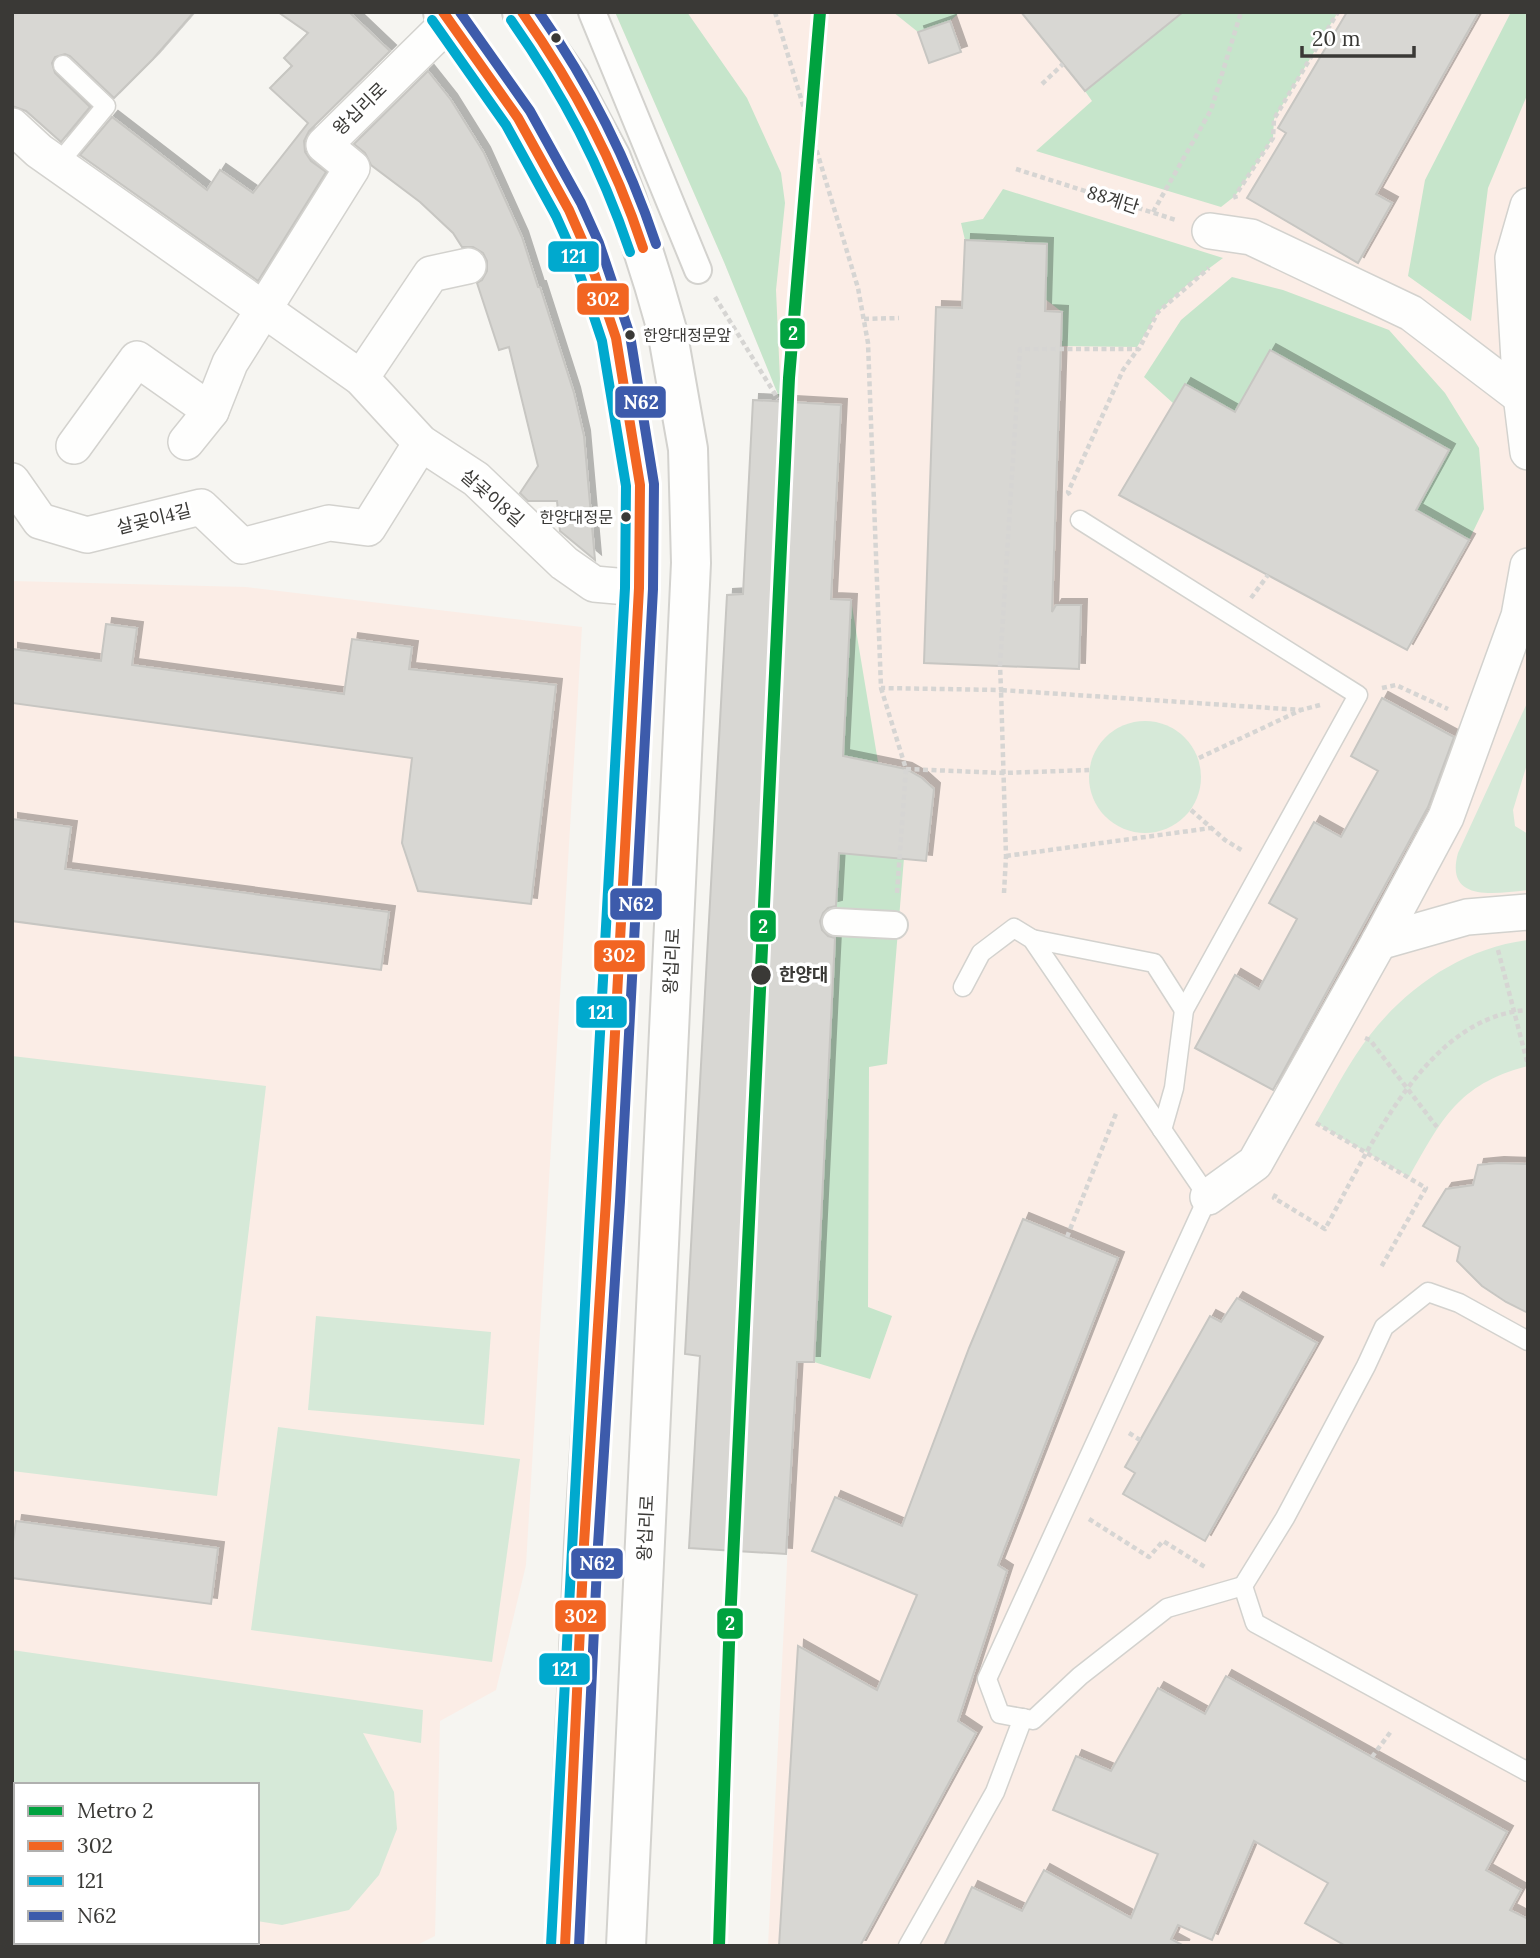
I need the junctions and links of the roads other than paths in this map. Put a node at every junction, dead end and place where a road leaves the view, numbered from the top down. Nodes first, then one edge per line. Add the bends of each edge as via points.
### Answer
1 (522, 12) edge
2 (592, 12) edge
3 (447, 17) edge
4 (63, 65) dead end
5 (12, 126) edge
6 (58, 164) junction
7 (1528, 206) edge
8 (1210, 231) road end
9 (468, 266) dead end
10 (698, 270) road end
11 (1521, 286) edge
12 (265, 308) junction
13 (361, 378) junction
14 (1525, 398) edge
15 (211, 411) junction
16 (186, 442) dead end
17 (421, 443) junction
18 (74, 446) dead end
19 (1528, 452) edge
20 (12, 481) edge
21 (1080, 520) road end
22 (1528, 566) edge
23 (639, 588) junction
24 (1528, 912) edge
25 (836, 922) dead end
26 (894, 925) road end
27 (1032, 939) junction
28 (1379, 942) junction
29 (963, 988) dead end
30 (1184, 1010) junction
31 (1162, 1130) junction
32 (1208, 1197) junction
33 (1528, 1342) edge
34 (1243, 1586) junction
35 (1023, 1718) junction
36 (1528, 1772) edge
37 (565, 1946) edge
38 (626, 1946) edge
39 (908, 1946) edge

1 - 38 main road, 왕십리로 via 592,118 627,200 667,330 688,449 691,563
2 - 10 street
3 - 12 street, 왕십리로 via 324,145 352,168
3 - 23 main road, 왕십리로 via 518,118 548,170 586,249 602,295 616,338 640,485
4 - 6 lane via 106,106
5 - 6 street, 살곶이8길
6 - 12 street, 살곶이8길
7 - 11 street via 1513,258
8 - 14 street via 1251,237 1411,313
9 - 13 street via 431,274
11 - 14 street
12 - 13 street, 살곶이8길
12 - 15 street via 230,363
13 - 17 street, 살곶이8길
14 - 19 street
15 - 16 street
15 - 18 street via 137,359
17 - 20 street, 살곶이4길 via 368,528 329,523 242,546 201,507 88,535 40,521
17 - 23 street, 살곶이8길 via 475,479 564,563 594,584
21 - 30 lane via 1358,695
22 - 28 street via 1519,616 1446,817
23 - 37 main road, 왕십리로 via 581,1586
24 - 28 street via 1467,917
25 - 26 street
27 - 29 lane via 1014,928 981,953
27 - 30 lane via 1154,962
27 - 31 lane
28 - 32 street via 1255,1163
30 - 31 lane via 1174,1088
31 - 32 lane
32 - 35 lane via 987,1679 1000,1714
33 - 34 lane via 1459,1303 1428,1292 1384,1327 1285,1518
34 - 35 lane via 1167,1608 1080,1676 1033,1720
34 - 36 lane via 1255,1623
35 - 39 lane via 995,1792

